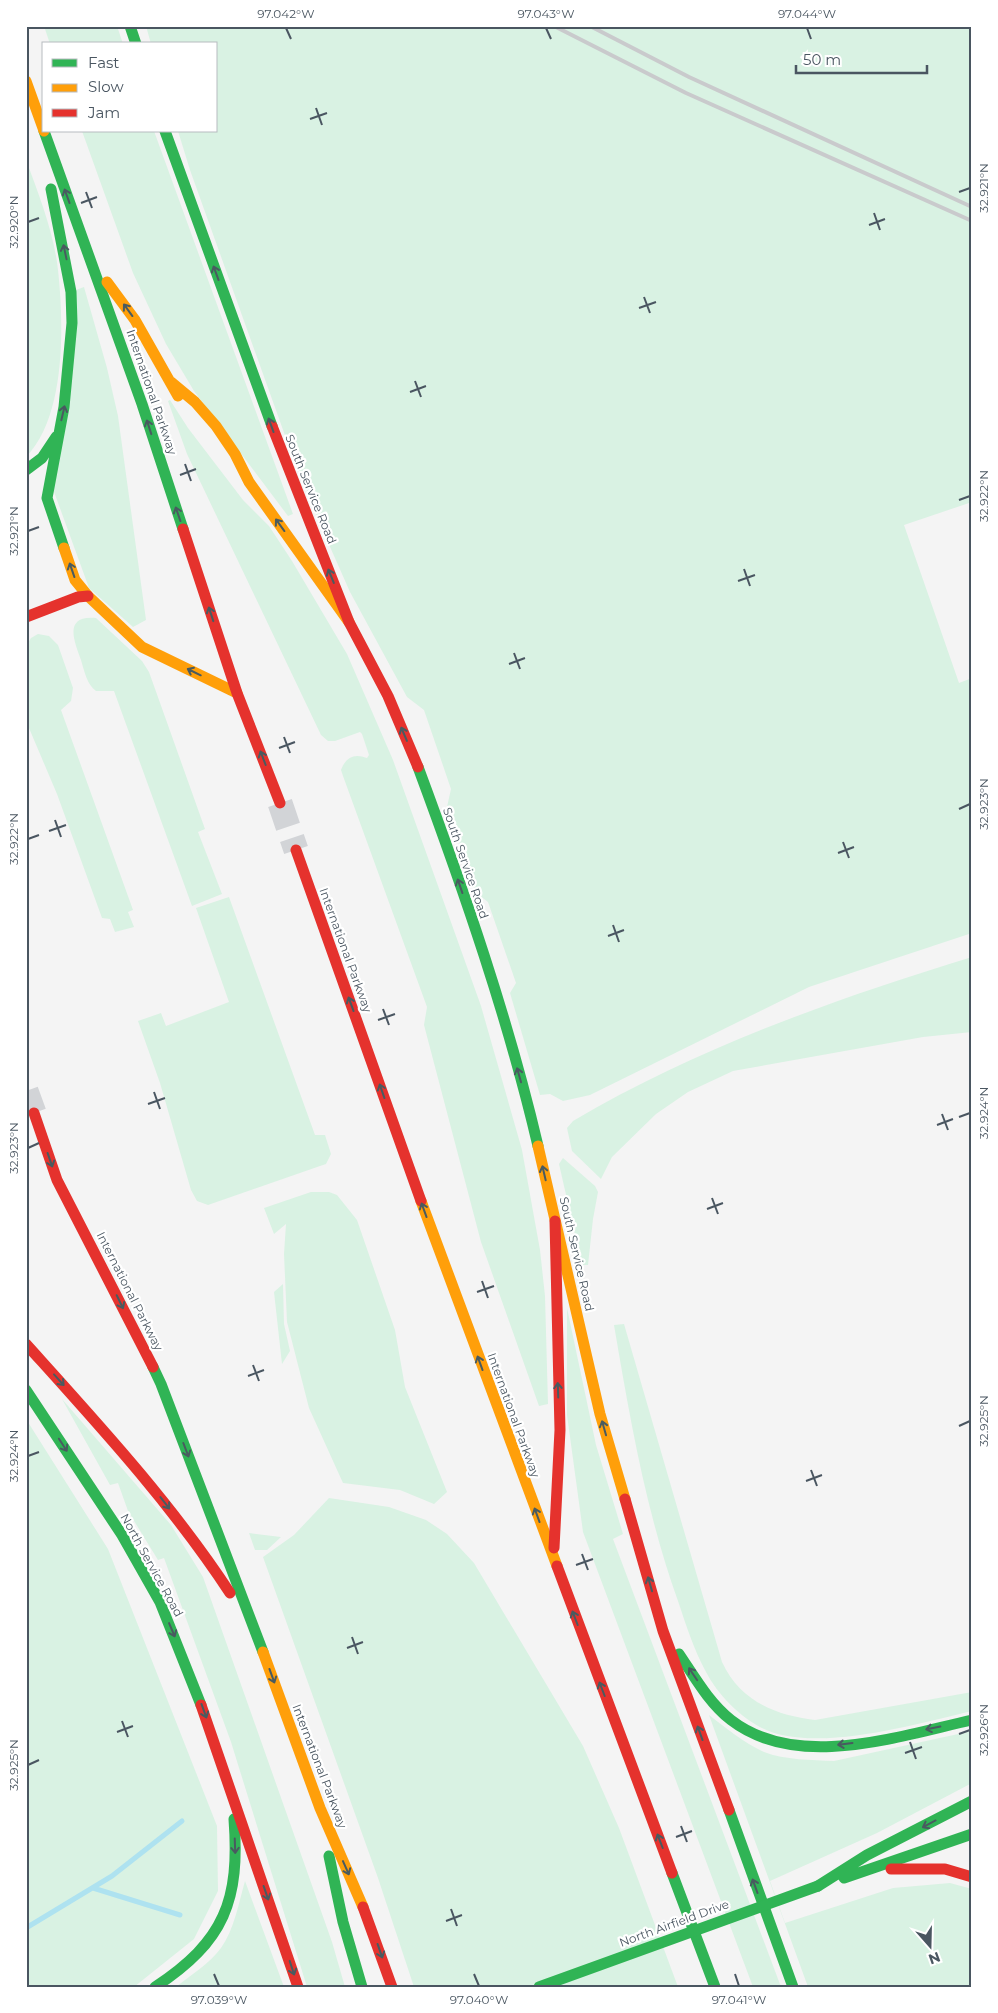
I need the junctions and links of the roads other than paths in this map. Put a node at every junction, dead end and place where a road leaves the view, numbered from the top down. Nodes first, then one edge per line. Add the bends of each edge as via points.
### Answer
1 (130, 26) edge
2 (135, 42) edge
3 (26, 81) edge
4 (42, 125) edge
5 (44, 132) edge
6 (164, 132) edge
7 (48, 143) junction
8 (90, 258) junction
9 (170, 382) junction
10 (184, 407) dead end
11 (57, 436) junction
12 (229, 469) dead end
13 (26, 470) edge
14 (249, 482) junction
15 (88, 596) junction
16 (26, 617) edge
17 (349, 622) junction
18 (238, 693) junction
19 (280, 803) tunnel mouth
20 (296, 850) tunnel mouth
21 (34, 1114) tunnel mouth
22 (555, 1221) junction
23 (26, 1344) edge
24 (26, 1390) edge
25 (554, 1561) junction
26 (255, 1630) junction
27 (663, 1631) junction
28 (972, 1720) edge
29 (233, 1798) junction
30 (972, 1801) edge
31 (320, 1808) junction
32 (972, 1834) edge
33 (876, 1868) junction
34 (972, 1878) edge
35 (818, 1886) junction
36 (155, 1987) edge
37 (298, 1987) edge
38 (362, 1987) edge
39 (392, 1987) edge
40 (539, 1987) edge
41 (715, 1987) edge
42 (793, 1987) edge

1 - 2 main road
3 - 4 main road, International Parkway
5 - 7 main road, International Parkway
17 -> 6 main road, South Service Road via 287,468
8 -> 7 main road, International Parkway
11 -> 7 main road via 70,364 71,292 51,193
9 -> 8 main road via 135,320
18 -> 8 main road, International Parkway
9 - 10 main road
9 - 14 main road via 185,392 213,424 240,461
11 - 13 main road via 42,458
15 -> 11 main road via 75,580 47,498
12 - 14 main road
17 -> 14 main road
15 - 16 main road
18 -> 15 main road via 142,647
22 -> 17 main road, South Service Road via 532,1122 490,976 442,832 388,696
19 -> 18 main road, International Parkway
25 -> 20 main road, International Parkway via 405,1160
21 -> 26 main road, International Parkway via 57,1180 161,1384
25 -> 22 main road via 560,1430
27 -> 22 main road, South Service Road via 600,1414
23 -> 26 main road via 133,1462 204,1554
24 -> 29 main road, North Service Road via 122,1535 160,1602 187,1666
41 -> 25 main road, International Parkway
26 -> 31 main road, International Parkway
28 -> 27 main road via 847,1744 798,1747 775,1742 757,1736 732,1721 698,1682
42 -> 27 main road
29 -> 36 main road via 236,1865 226,1910 199,1954
29 -> 37 main road, North Service Road
30 -> 35 main road, North Airfield Drive via 867,1855
31 - 38 main road via 343,1922
31 -> 39 main road, International Parkway via 367,1916
32 - 33 main road, North Airfield Drive
33 - 34 main road via 945,1870
33 - 35 main road, North Airfield Drive
35 - 40 main road, North Airfield Drive, bridge

